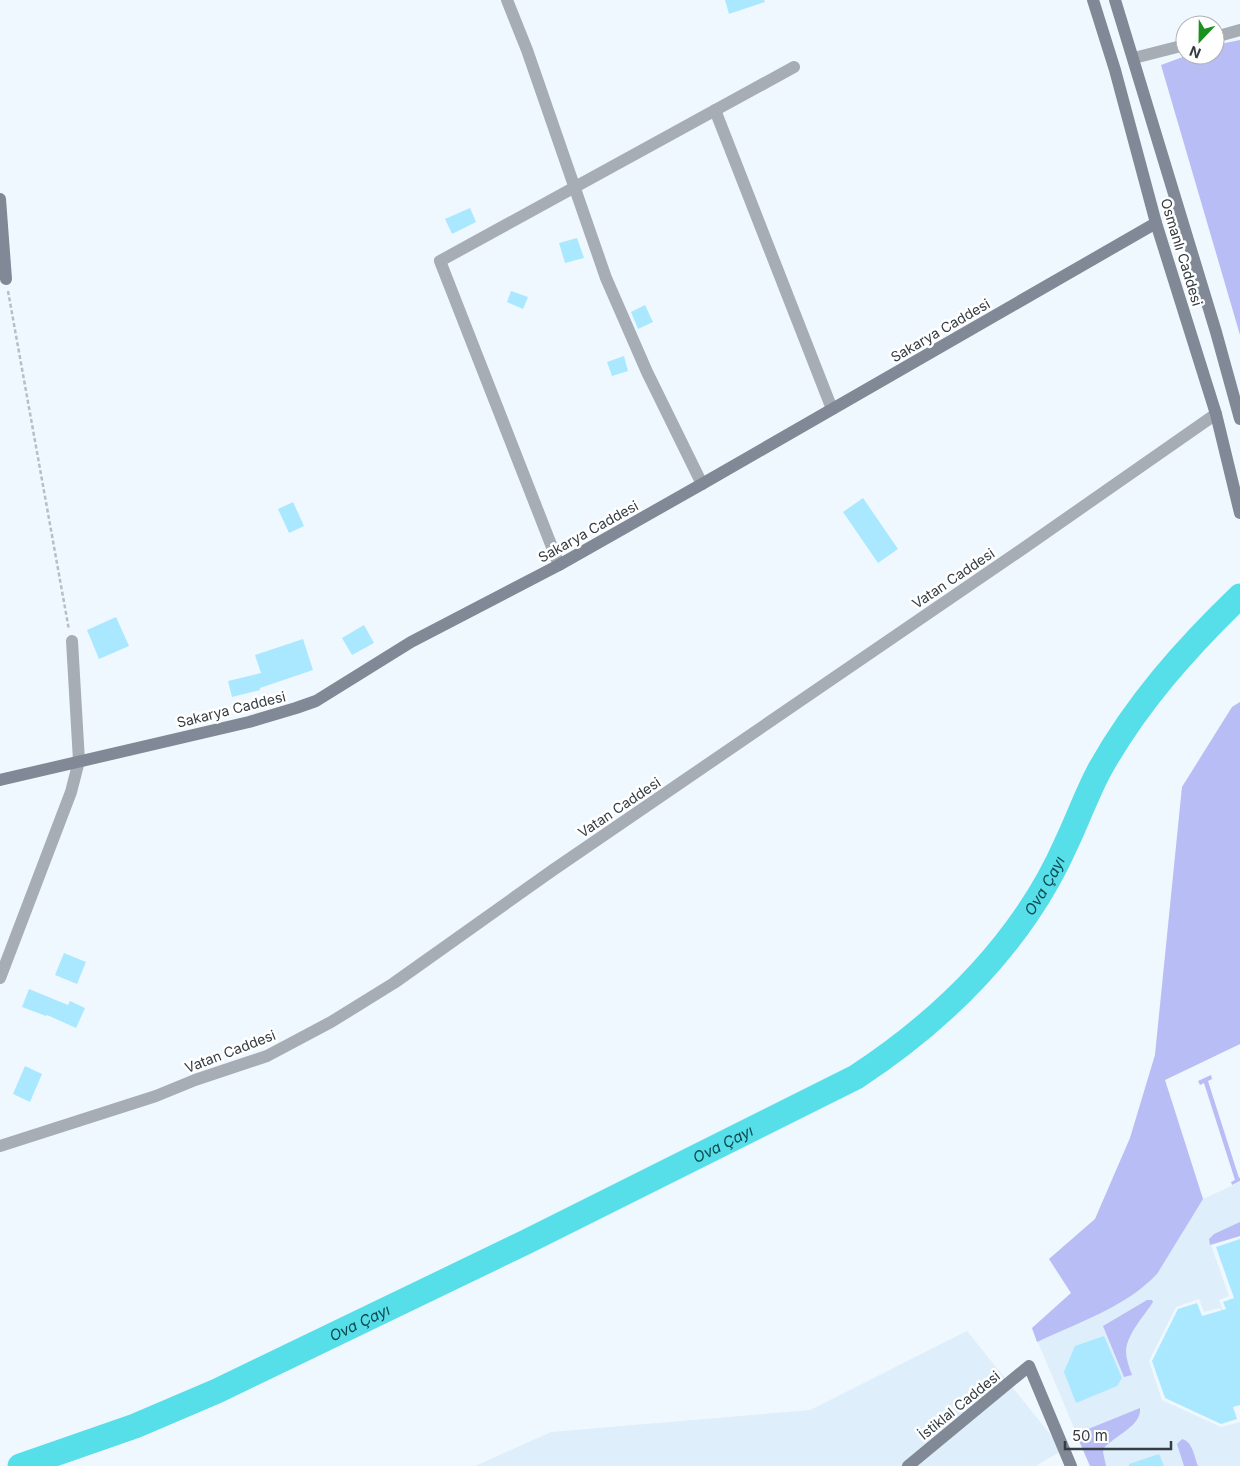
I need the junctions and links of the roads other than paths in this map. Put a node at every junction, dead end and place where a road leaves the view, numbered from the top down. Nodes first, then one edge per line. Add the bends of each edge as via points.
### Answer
1 (507, 0) edge
2 (1093, 0) edge
3 (1115, 0) edge
4 (1240, 30) edge
5 (1225, 34) edge
6 (1175, 48) edge
7 (1134, 58) junction
8 (794, 67) dead end
9 (715, 110) junction
10 (574, 187) junction
11 (0, 199) edge
12 (1156, 224) junction
13 (6, 279) road end
14 (832, 409) junction
15 (1216, 414) junction
16 (1240, 418) edge
17 (702, 484) junction
18 (1240, 513) edge
19 (559, 565) junction
20 (72, 641) road end
21 (80, 761) junction
22 (0, 780) edge
23 (0, 978) edge
24 (0, 1146) edge
25 (908, 1466) edge
26 (1071, 1466) edge

1 - 10 street
2 - 12 street, Osmanlı Caddesi
3 - 7 street, Osmanlı Caddesi
4 - 5 street
6 - 7 street
7 - 16 street, Osmanlı Caddesi
8 - 9 street
9 - 10 street
9 - 14 street
10 - 17 street via 610,286 647,372
10 - 19 street via 440,261
11 - 13 street
12 - 14 street, Sakarya Caddesi
12 - 15 street, Osmanlı Caddesi
14 - 17 street, Sakarya Caddesi
15 - 18 street, Osmanlı Caddesi
15 - 24 street, Vatan Caddesi via 394,983 331,1022 267,1056
17 - 19 street, Sakarya Caddesi
19 - 21 street, Sakarya Caddesi via 411,642 316,700 249,722
20 - 21 street
21 - 22 street, Sakarya Caddesi
21 - 23 street
25 - 26 street, İstiklal Caddesi via 1029,1366

